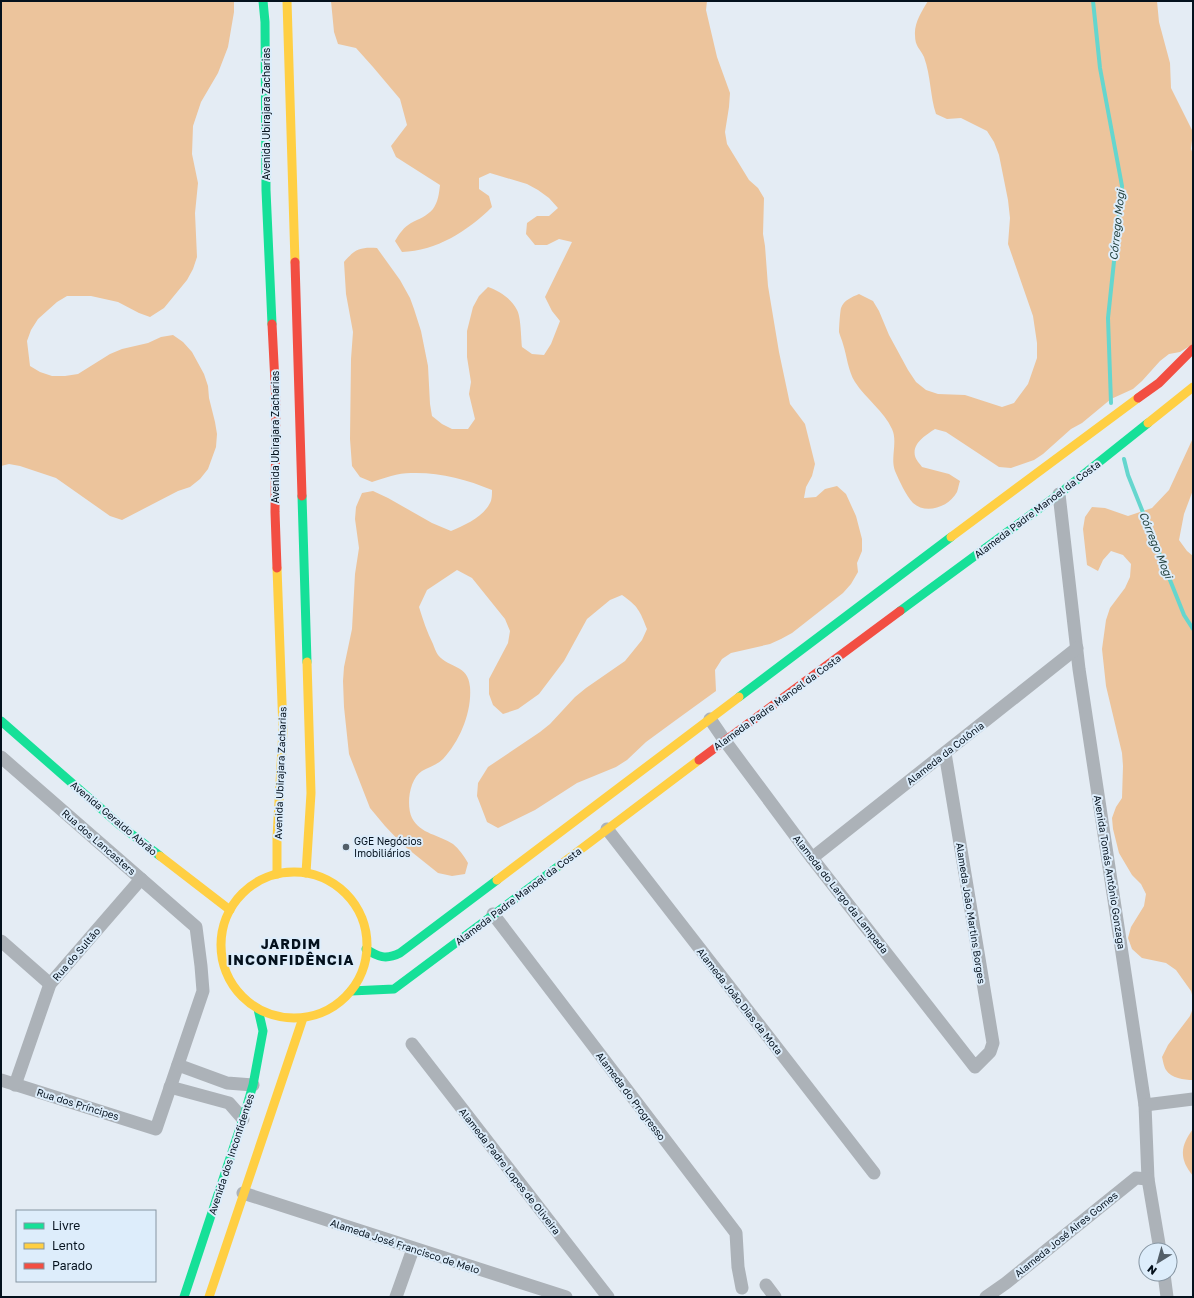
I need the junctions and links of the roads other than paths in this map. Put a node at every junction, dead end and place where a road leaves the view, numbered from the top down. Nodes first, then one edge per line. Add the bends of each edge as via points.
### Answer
1 (263, 1) edge
2 (287, 1) edge
3 (1193, 350) edge
4 (1193, 387) edge
5 (1059, 494) junction
6 (1077, 648) junction
7 (710, 719) junction
8 (1, 721) edge
9 (725, 741) junction
10 (945, 753) junction
11 (1, 757) edge
12 (607, 829) junction
13 (812, 858) junction
14 (306, 873) junction
15 (277, 874) junction
16 (141, 879) junction
17 (230, 910) junction
18 (493, 914) junction
19 (1, 941) edge
20 (366, 949) junction
21 (50, 984) junction
22 (351, 991) junction
23 (258, 1008) junction
24 (302, 1018) junction
25 (412, 1044) dead end
26 (178, 1065) junction
27 (976, 1067) joint
28 (1, 1080) edge
29 (15, 1085) junction
30 (253, 1086) junction
31 (170, 1087) junction
32 (1193, 1099) edge
33 (1145, 1105) junction
34 (243, 1119) junction
35 (874, 1173) dead end
36 (1148, 1179) junction
37 (232, 1189) junction
38 (1159, 1242) edge
39 (413, 1248) junction
40 (1165, 1282) edge
41 (766, 1285) dead end
42 (742, 1288) dead end
43 (184, 1297) edge
44 (208, 1297) edge
45 (396, 1297) edge
46 (566, 1297) edge
47 (608, 1297) edge
48 (775, 1297) edge
49 (986, 1297) edge
50 (1167, 1297) edge

1 - 15 main road, Avenida Ubirajara Zacharias via 266,190 276,403 275,512 283,730
2 - 14 main road via 311,793
3 - 7 main road via 1159,383
4 - 5 main road, Alameda Padre Manoel da Costa
5 - 6 street, Avenida Tomás Antônio Gonzaga
5 - 9 main road, Alameda Padre Manoel da Costa
6 - 10 street, Alameda da Colônia
6 - 33 street, Avenida Tomás Antônio Gonzaga
7 - 9 street, Alameda do Largo da Lampada
7 - 20 main road via 400,953 389,958 377,957
8 - 17 main road, Avenida Geraldo Abrão via 121,826
9 - 12 main road, Alameda Padre Manoel da Costa
9 - 13 street, Alameda do Largo da Lampada
10 - 13 street, Alameda da Colônia
10 - 27 street, Alameda João Martins Borges via 993,1043 990,1052
11 - 16 street, Rua dos Lancasters
12 - 18 main road, Alameda Padre Manoel da Costa
12 - 35 street, Alameda João Dias da Mota
13 - 27 street, Alameda do Largo da Lampada
14 - 15 main road
14 - 20 main road via 325,879 342,890 355,905 364,922
15 - 17 main road via 258,881 242,893
16 - 21 street, Rua do Sultão
16 - 26 street, Rua dos Lancasters via 196,927 203,991
17 - 23 main road via 222,931 222,954 228,975 236,988
18 - 22 main road, Alameda Padre Manoel da Costa via 394,989
18 - 42 street, Alameda do Progresso via 736,1233
19 - 21 street
20 - 22 main road via 361,976
21 - 29 street, Rua do Sultão
22 - 24 main road via 338,1004 321,1013
23 - 24 main road via 280,1016
23 - 30 main road, Avenida dos Inconfidentes via 263,1031
24 - 37 main road, Avenida dos Inconfidentes
25 - 47 street, Alameda Padre Lopes de Oliveira
26 - 30 street via 227,1083
26 - 31 street
28 - 29 street, Rua dos Príncipes
29 - 31 street, Rua dos Príncipes via 156,1128
30 - 34 main road, Avenida dos Inconfidentes
31 - 34 street via 229,1102
32 - 33 street
33 - 36 street, Avenida Tomás Antônio Gonzaga
34 - 37 main road, Avenida dos Inconfidentes
36 - 38 street, Avenida Tomás Antônio Gonzaga
36 - 49 street, Alameda José Aires Gomes via 1136,1178
37 - 39 street, Alameda José Francisco de Melo
37 - 43 main road, Avenida dos Inconfidentes
37 - 44 main road, Avenida dos Inconfidentes
39 - 45 street
39 - 46 street, Alameda José Francisco de Melo
40 - 50 street
41 - 48 street

